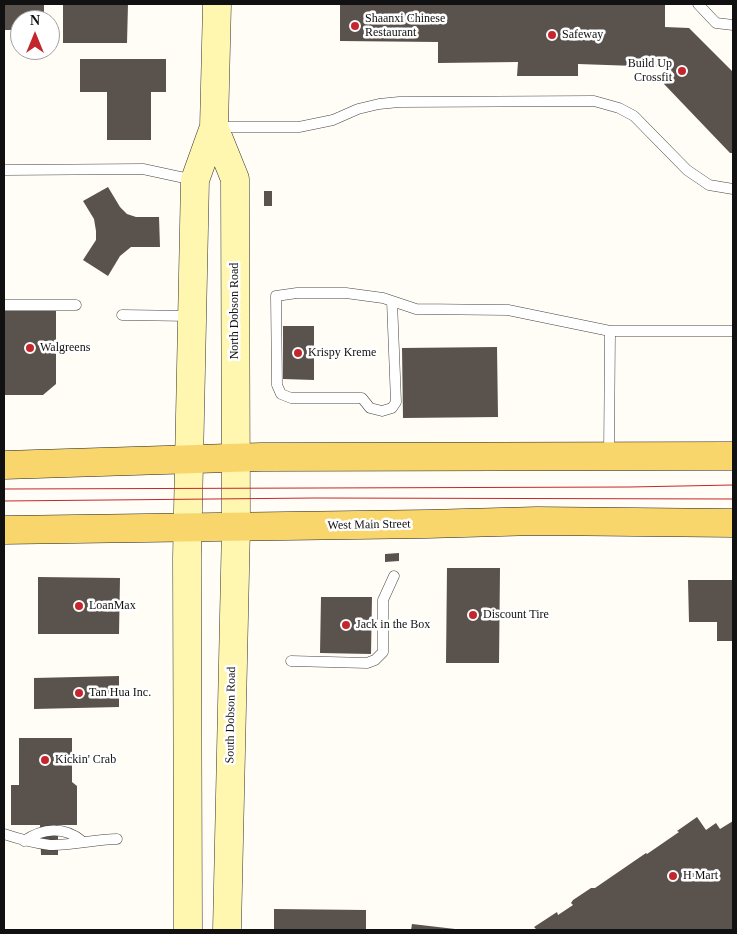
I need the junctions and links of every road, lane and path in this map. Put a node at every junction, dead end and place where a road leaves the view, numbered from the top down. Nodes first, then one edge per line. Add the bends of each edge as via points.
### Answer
1 (218, 4) edge
2 (698, 4) edge
3 (733, 25) edge
4 (214, 126) junction
5 (4, 170) edge
6 (195, 180) junction
7 (733, 189) edge
8 (392, 302) junction
9 (4, 305) edge
10 (76, 305) dead end
11 (122, 315) dead end
12 (191, 316) junction
13 (610, 330) junction
14 (733, 332) edge
15 (609, 456) junction
16 (733, 456) edge
17 (236, 458) junction
18 (188, 459) junction
19 (4, 464) edge
20 (236, 500) joint
21 (733, 523) edge
22 (187, 528) junction
23 (236, 528) junction
24 (4, 530) edge
25 (394, 576) dead end
26 (291, 662) dead end
27 (4, 834) edge
28 (118, 839) dead end
29 (188, 930) edge
30 (227, 930) edge

1 - 4 main road, North Dobson Road
2 - 3 lane via 716,23
4 - 6 main road, North Dobson Road
4 - 7 lane via 299,127 333,120 358,109 399,102 594,101 634,116 687,170 709,185
4 - 17 main road, North Dobson Road via 235,179
5 - 6 lane via 143,169
6 - 12 main road, North Dobson Road
8 - 8 lane via 346,293 276,296 277,384 281,394 290,398 362,398 370,408 382,411 392,408 396,402
8 - 13 lane via 416,309 508,310
9 - 10 lane
11 - 12 lane
12 - 18 main road, North Dobson Road
13 - 14 lane
13 - 15 lane
15 - 16 main road
15 - 17 main road
17 - 18 main road
17 - 20 main road, North Dobson Road
18 - 19 main road
18 - 22 main road, North Dobson Road
20 - 23 main road, South Dobson Road
21 - 23 main road, West Main Street via 537,521
22 - 23 main road, West Main Street
22 - 24 main road, West Main Street
22 - 29 main road
23 - 30 main road, South Dobson Road
25 - 26 lane via 383,600 383,652 380,656 367,663
27 - 28 lane via 52,845

